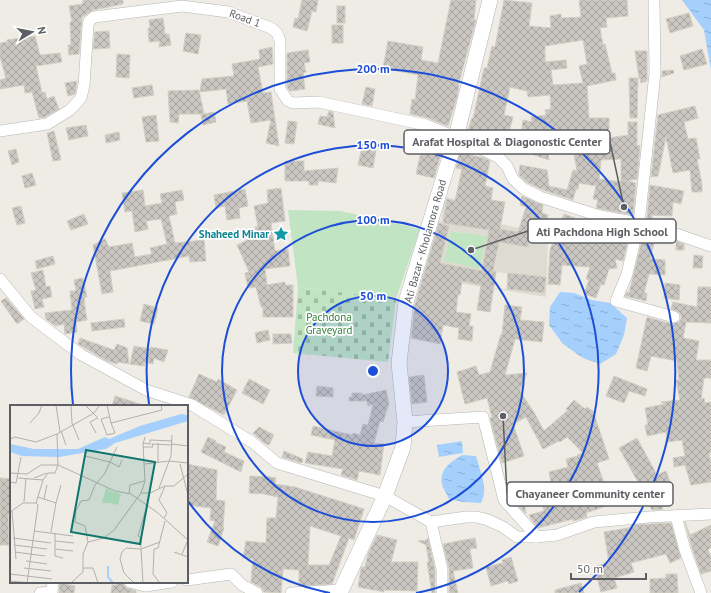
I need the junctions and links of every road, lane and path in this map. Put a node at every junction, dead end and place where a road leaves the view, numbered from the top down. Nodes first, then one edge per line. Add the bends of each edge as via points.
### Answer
1 (490, 0) edge
2 (654, 0) edge
3 (0, 131) edge
4 (456, 137) junction
5 (639, 223) junction
6 (711, 246) edge
7 (0, 279) edge
8 (674, 317) dead end
9 (405, 422) junction
10 (385, 496) junction
11 (711, 514) edge
12 (676, 516) junction
13 (431, 522) junction
14 (537, 538) junction
15 (188, 580) edge
16 (53, 583) edge
17 (134, 583) edge
18 (165, 583) edge
19 (341, 592) edge
20 (40, 593) edge
21 (257, 593) edge
22 (291, 593) edge
23 (442, 593) edge
24 (701, 593) edge

1 - 4 main road, Ati Bazar - Kholamora Road
2 - 5 street via 655,73
3 - 4 street, Road 1 via 47,124 70,110 81,98 88,26 94,17 182,6 228,12 271,28 277,33 280,41 280,89 288,101 341,106 426,125
4 - 5 street via 498,157 507,166 513,180 540,198 600,216
4 - 9 main road, Ati Bazar - Kholamora Road via 406,302 399,363
5 - 6 street
5 - 8 street via 627,274 616,301
7 - 10 street via 31,316 80,354 146,390 192,405 252,442 277,463
9 - 10 main road, Ati Bazar - Kholamora Road via 403,447
9 - 14 street via 483,417 504,500
10 - 13 street
10 - 19 main road, Ati Bazar - Kholamora Road
11 - 12 street
12 - 14 street via 594,522 557,535
12 - 24 street
13 - 14 street via 477,517 503,527 517,537
13 - 23 street via 442,569
15 - 21 street via 231,574 242,585
16 - 20 street via 52,592
17 - 18 street via 145,586
19 - 22 street

